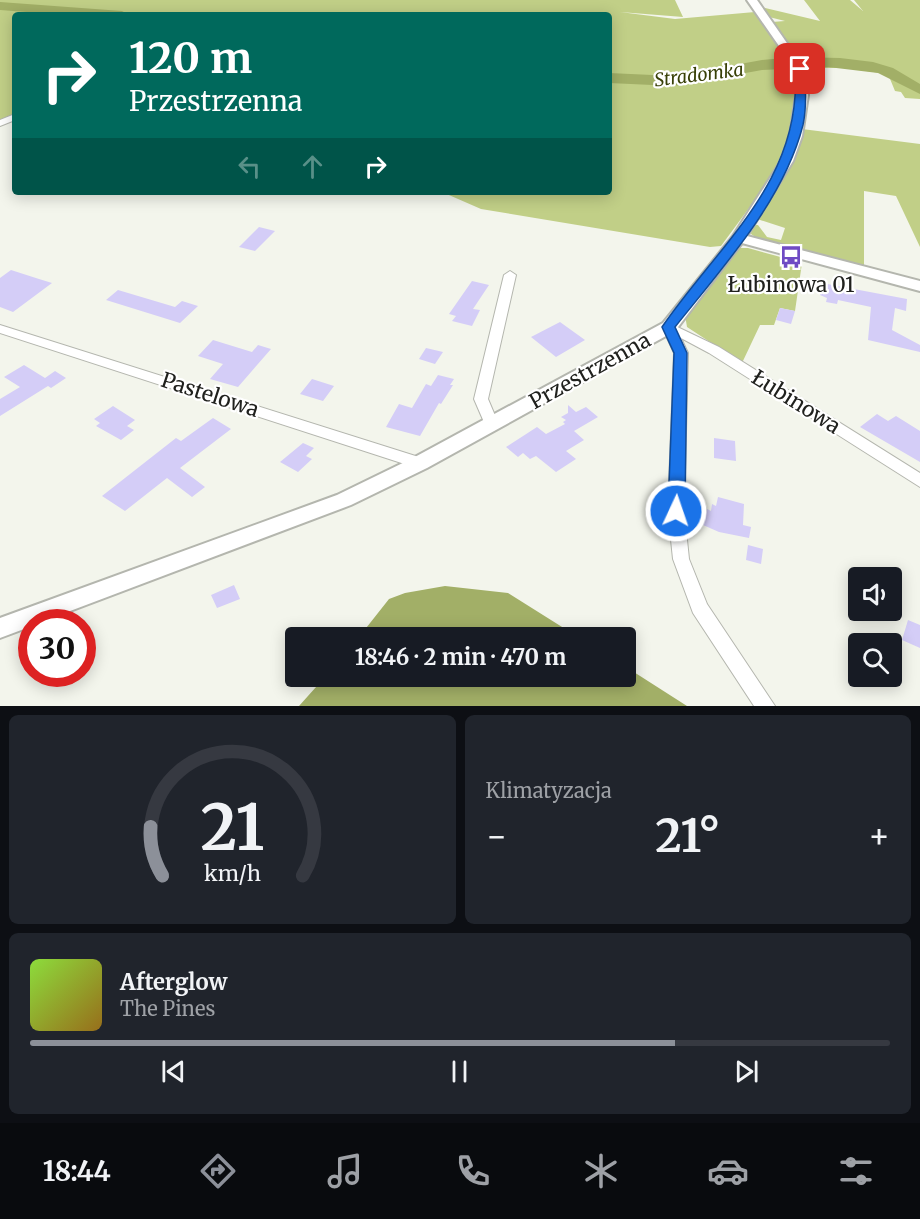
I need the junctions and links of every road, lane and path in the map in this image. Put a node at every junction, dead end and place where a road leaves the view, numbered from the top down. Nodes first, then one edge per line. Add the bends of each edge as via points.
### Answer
1 (752, 0) edge
2 (739, 238) junction
3 (510, 275) dead end
4 (920, 286) edge
5 (669, 327) junction
6 (0, 328) edge
7 (492, 425) junction
8 (420, 463) junction
9 (920, 481) edge
10 (0, 628) edge
11 (765, 706) edge

1 - 2 street, Przestrzenna via 800,69 802,95 796,136 787,161
2 - 4 street
2 - 5 street, Przestrzenna
3 - 7 street via 481,399
5 - 7 street, Przestrzenna
5 - 9 street, Łubinowa via 714,350
5 - 11 street via 681,353 676,511 681,560 699,608
6 - 8 street, Pastelowa
7 - 8 street, Przestrzenna
8 - 10 street, Przestrzenna via 344,500

